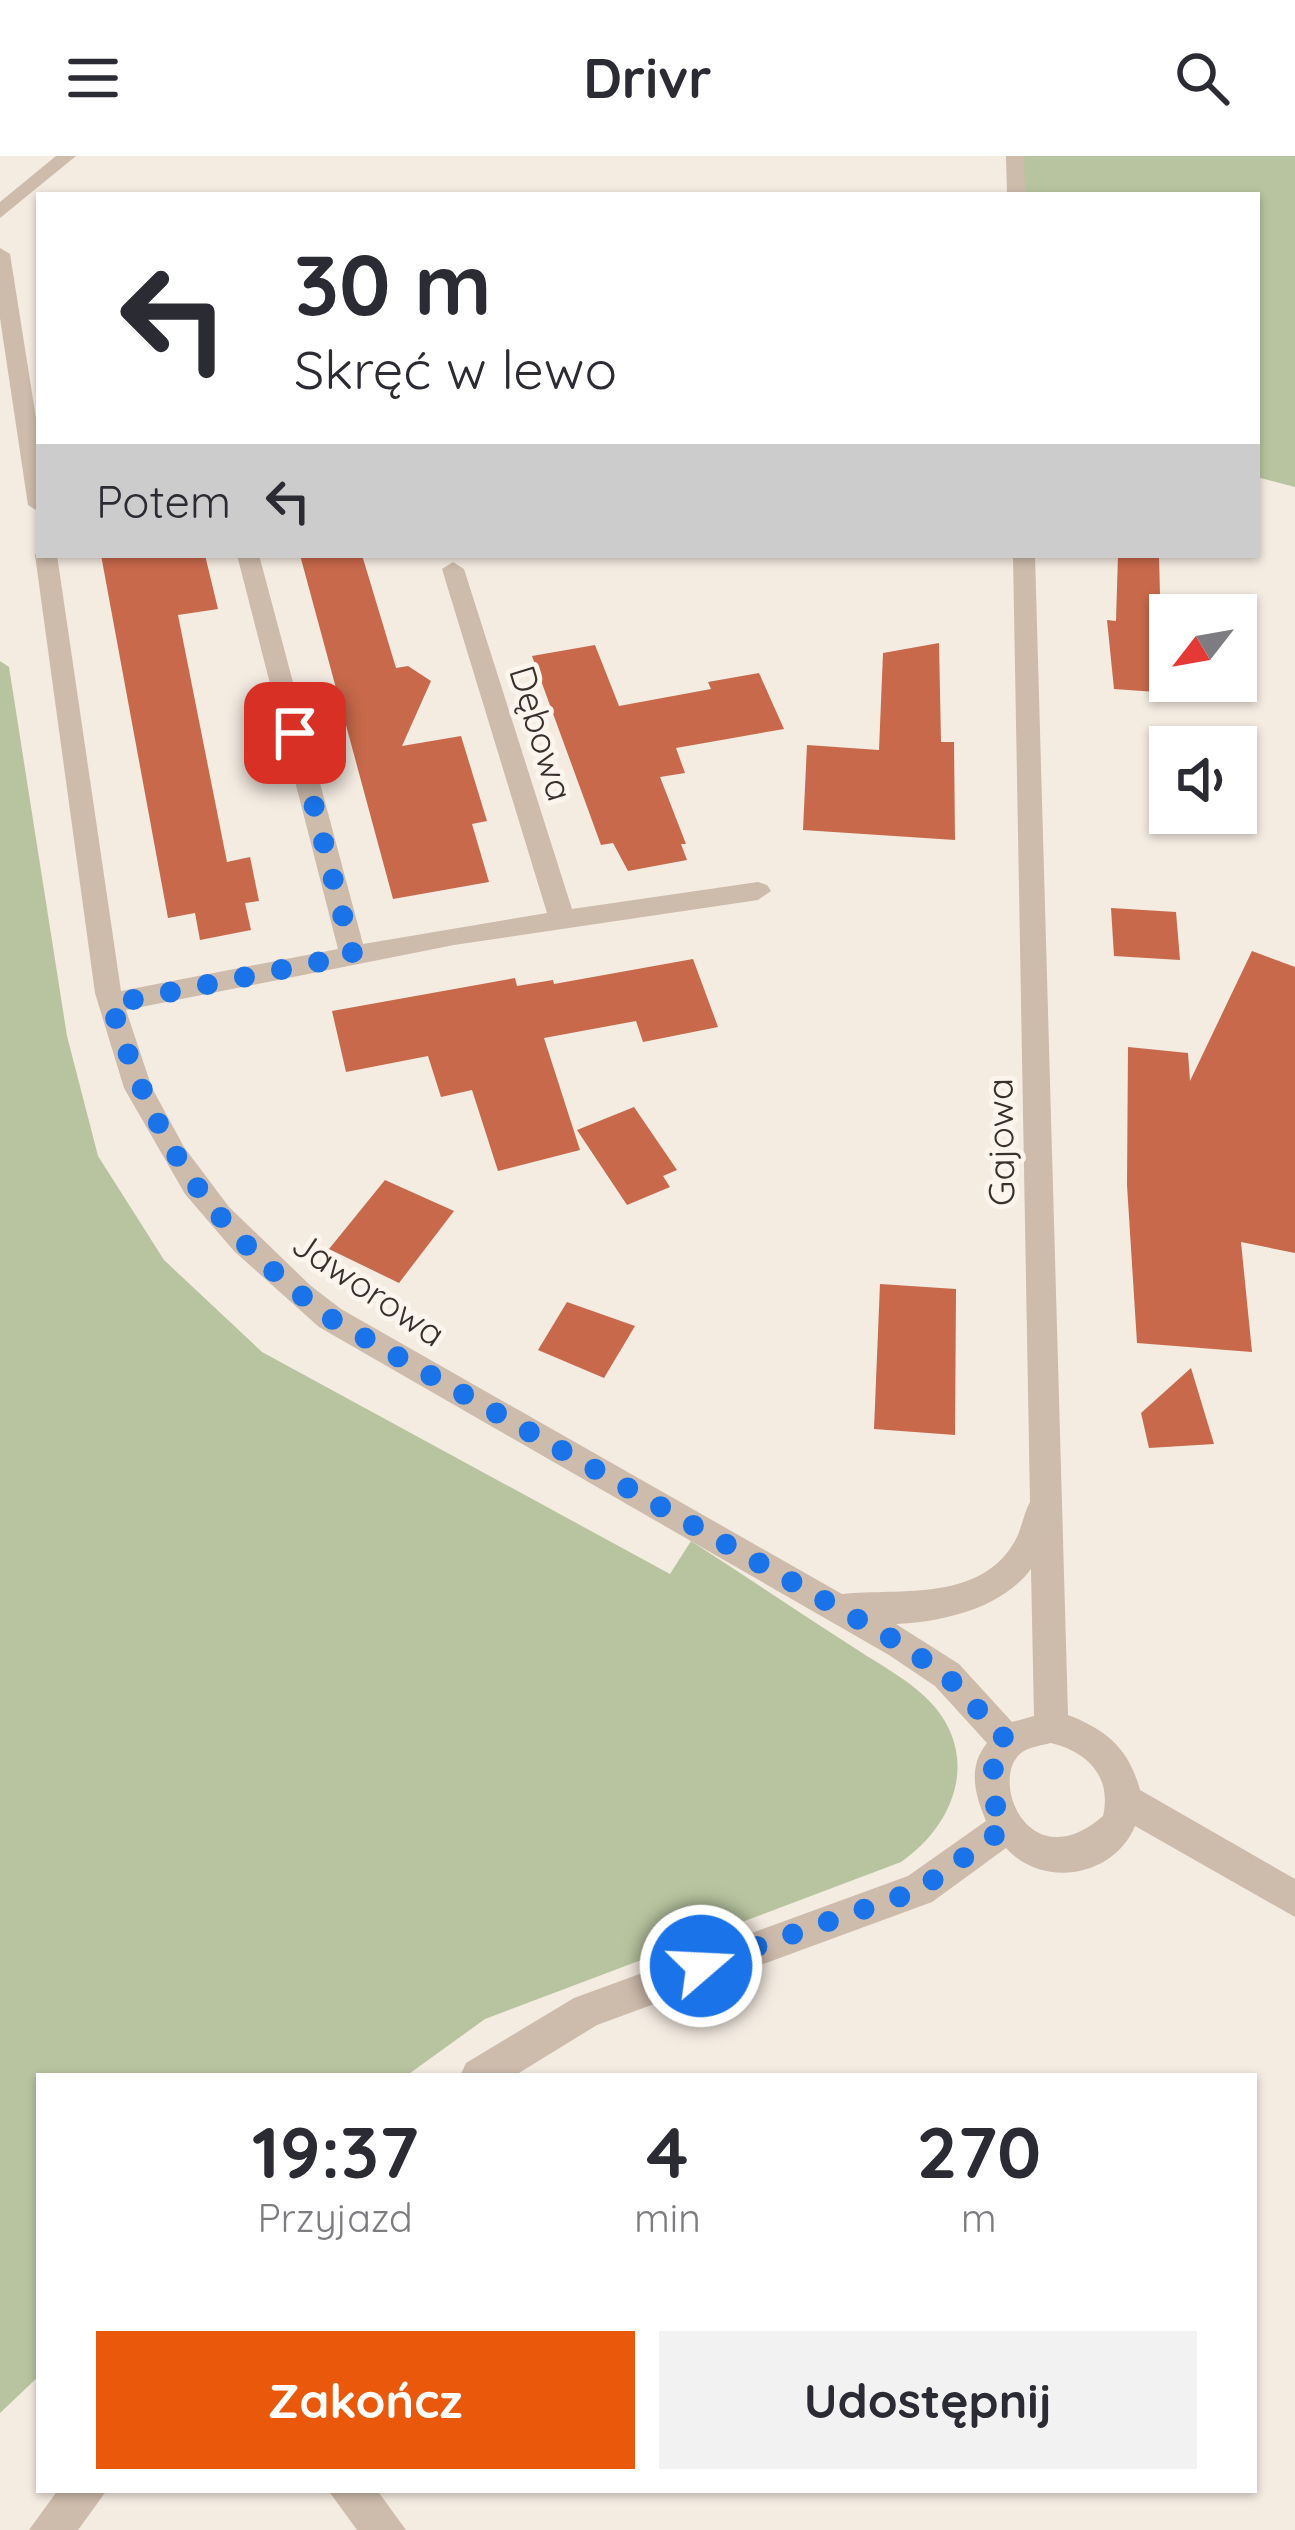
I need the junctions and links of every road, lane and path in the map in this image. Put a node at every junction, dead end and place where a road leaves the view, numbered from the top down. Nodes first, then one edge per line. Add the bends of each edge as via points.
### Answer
1 (67, 156) edge
2 (1016, 156) edge
3 (1016, 192) edge
4 (0, 212) edge
5 (0, 254) edge
6 (36, 486) edge
7 (46, 558) edge
8 (249, 558) edge
9 (1024, 558) edge
10 (453, 569) dead end
11 (758, 891) dead end
12 (562, 918) junction
13 (353, 955) junction
14 (111, 1004) junction
15 (1043, 1482) junction
16 (837, 1605) junction
17 (1051, 1727) junction
18 (1008, 1742) junction
19 (1124, 1800) junction
20 (1006, 1827) junction
21 (1295, 1899) edge
22 (484, 2073) edge
23 (83, 2493) edge
24 (352, 2493) edge
25 (50, 2530) edge
26 (385, 2530) edge

1 - 4 street
2 - 3 street
5 - 6 street
7 - 14 street, Jaworowa
8 - 13 street
9 - 15 street, Gajowa
10 - 12 street, Dębowa
11 - 12 street
12 - 13 street
13 - 14 street
14 - 16 street, Jaworowa via 137,1087 173,1155 274,1274 410,1366
15 - 16 street via 1039,1525 1015,1563 979,1592 931,1610
15 - 17 street, Gajowa
16 - 18 street, Jaworowa via 947,1676
17 - 18 street
17 - 19 street via 1096,1744 1118,1769
18 - 20 street via 995,1758 989,1792
19 - 20 street via 1118,1826 1087,1853 1043,1854
19 - 21 street
20 - 22 street via 919,1890 587,2011
23 - 25 street
24 - 26 street

